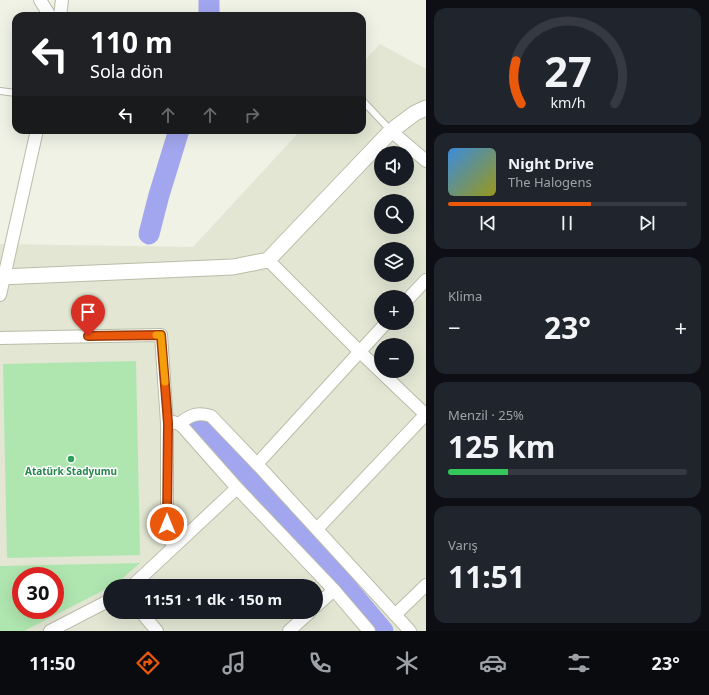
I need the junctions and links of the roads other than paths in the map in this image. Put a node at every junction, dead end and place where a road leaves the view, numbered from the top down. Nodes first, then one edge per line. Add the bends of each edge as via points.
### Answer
1 (40, 0) edge
2 (62, 0) edge
3 (48, 12) edge
4 (60, 12) edge
5 (0, 91) edge
6 (12, 92) edge
7 (366, 104) edge
8 (426, 108) edge
9 (391, 131) junction
10 (36, 134) edge
11 (426, 161) edge
12 (268, 260) junction
13 (2, 277) edge
14 (426, 280) edge
15 (414, 293) edge
16 (0, 295) edge
17 (379, 330) edge
18 (0, 338) edge
19 (359, 352) junction
20 (426, 414) edge
21 (173, 423) junction
22 (257, 464) junction
23 (237, 488) junction
24 (317, 529) junction
25 (173, 547) junction
26 (139, 579) edge
27 (426, 584) edge
28 (334, 590) junction
29 (323, 600) edge
30 (103, 604) edge
31 (395, 615) junction
32 (147, 619) edge
33 (302, 619) edge
34 (50, 631) edge
35 (157, 631) edge
36 (289, 631) edge
37 (369, 631) edge
38 (410, 631) edge

1 - 3 street
2 - 4 street
5 - 6 lane
7 - 9 lane
8 - 9 street
9 - 11 street
9 - 12 street
10 - 13 street
12 - 13 street via 233,267
12 - 19 street
13 - 16 street
14 - 15 street
17 - 19 street
18 - 21 street via 161,335
19 - 20 street
19 - 22 street
20 - 24 street
21 - 22 street via 198,414 211,416
21 - 23 street via 183,427
21 - 25 street via 167,524
22 - 24 street
23 - 25 street
23 - 28 street
24 - 31 street
25 - 26 street
27 - 31 street
28 - 29 street
28 - 37 street
30 - 34 street
31 - 38 street
32 - 35 street
33 - 36 street

